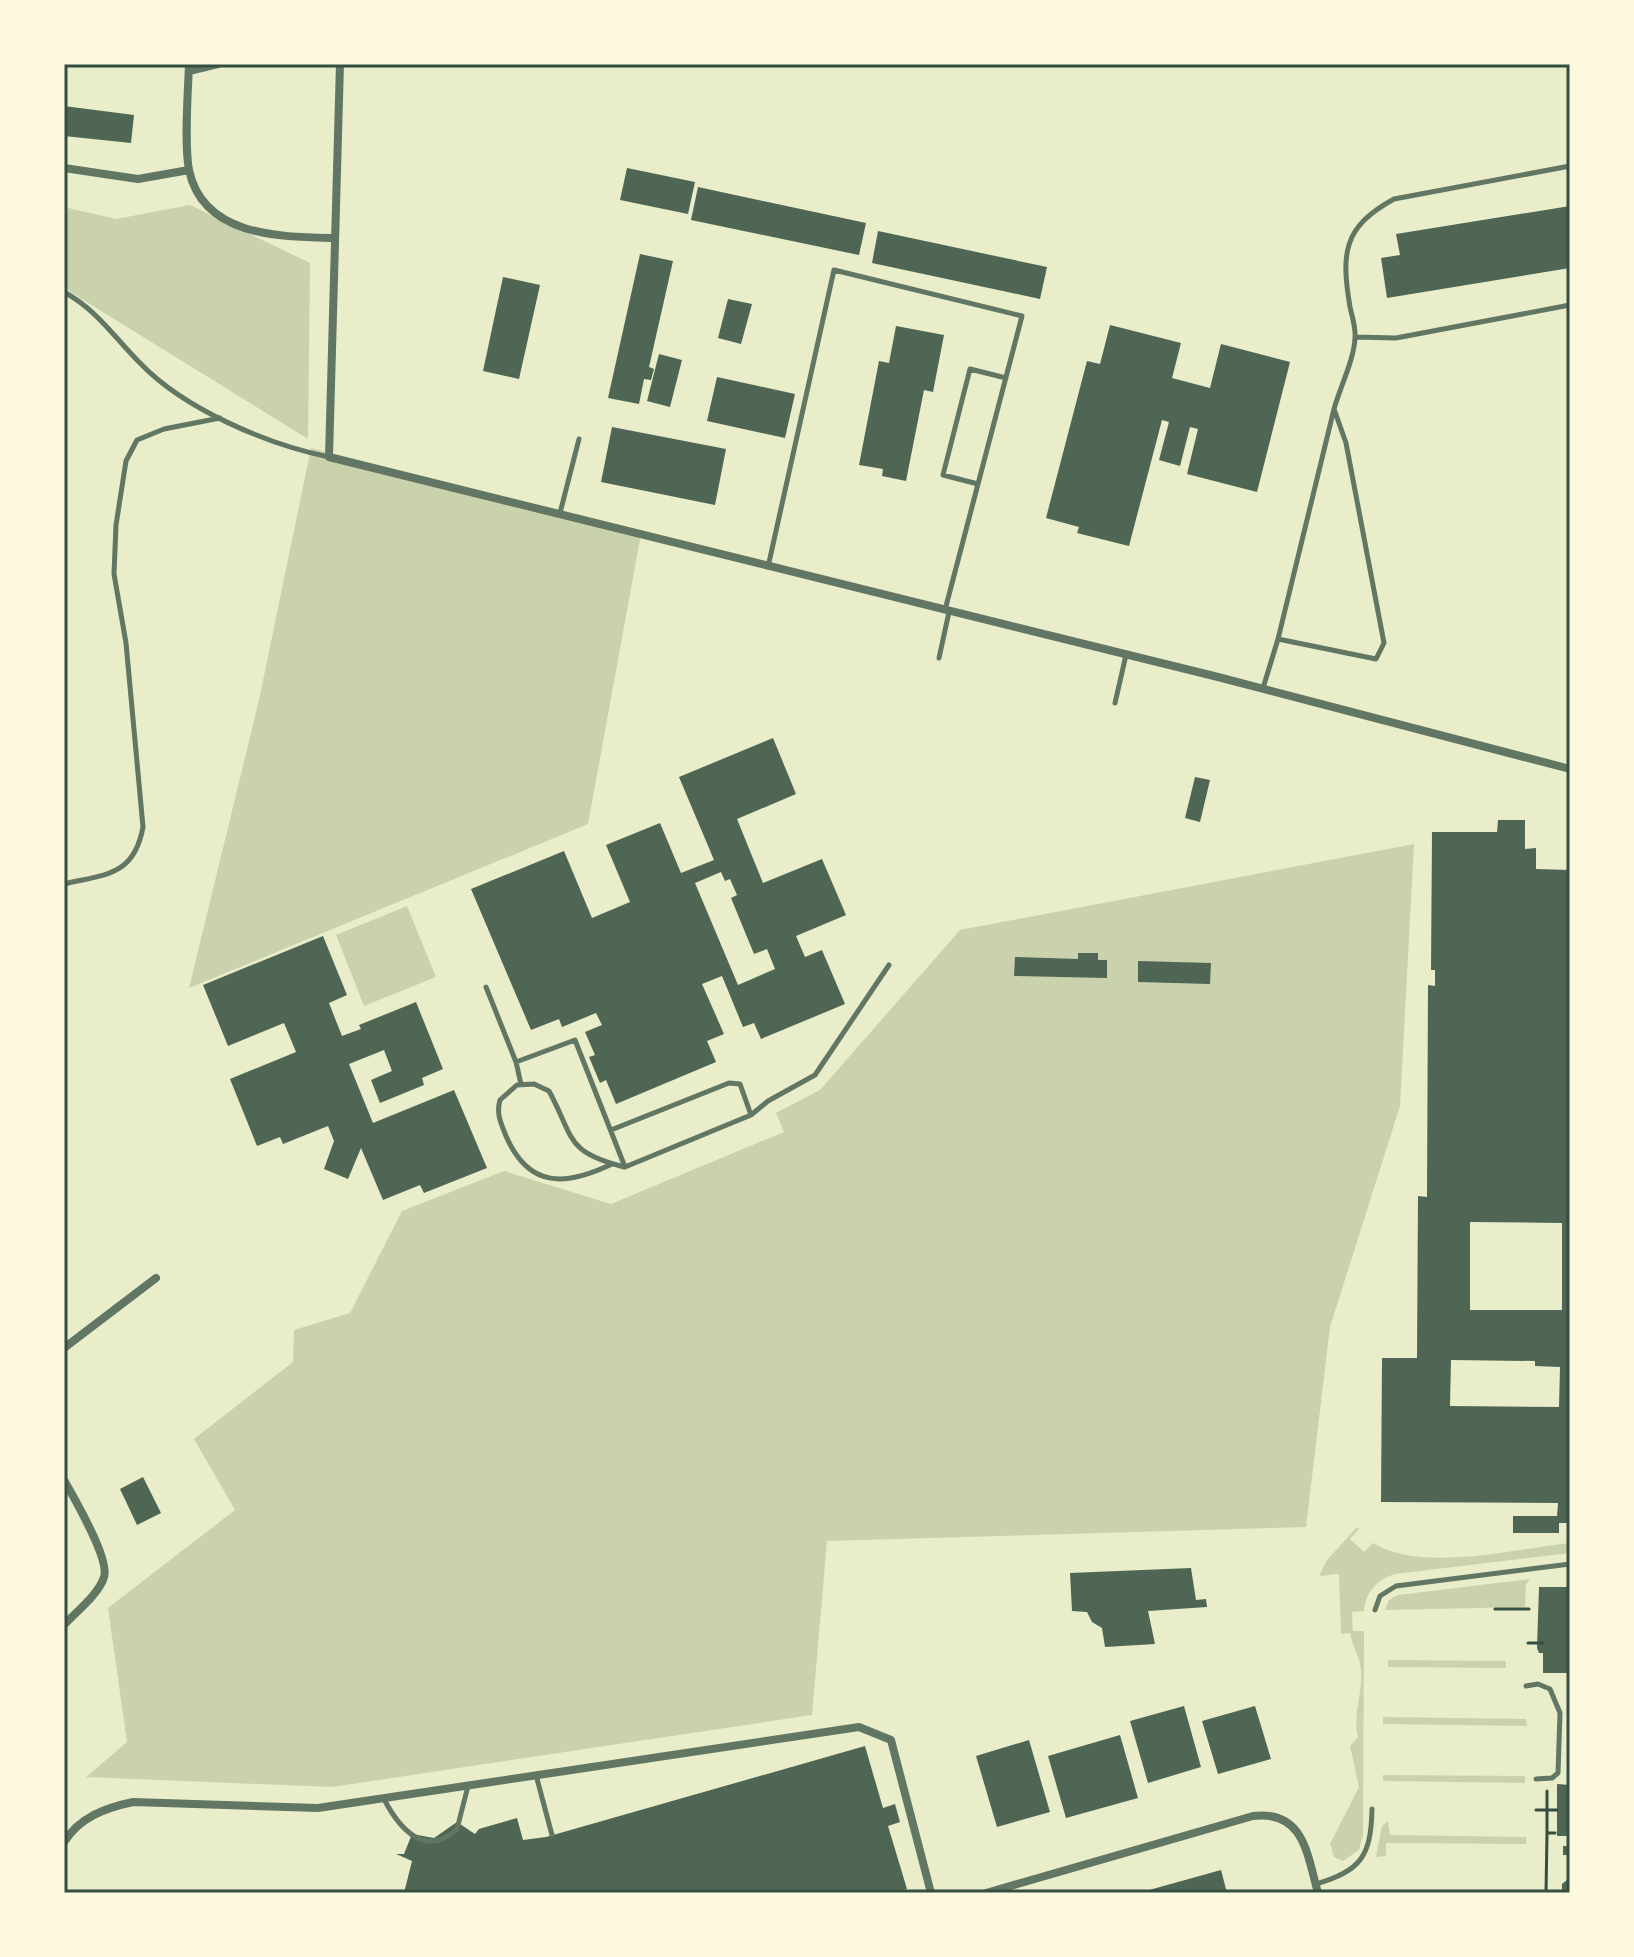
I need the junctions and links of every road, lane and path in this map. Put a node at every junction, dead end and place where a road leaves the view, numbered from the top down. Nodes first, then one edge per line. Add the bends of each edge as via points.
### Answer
1 (218, 64) edge
2 (340, 64) edge
3 (189, 68) edge
4 (1570, 166) edge
5 (64, 168) edge
6 (189, 170) junction
7 (334, 238) junction
8 (64, 292) edge
9 (1570, 305) edge
10 (1355, 337) junction
11 (1006, 378) junction
12 (1334, 409) junction
13 (220, 418) junction
14 (579, 439) dead end
15 (329, 457) junction
16 (978, 484) junction
17 (560, 514) junction
18 (768, 567) junction
19 (947, 612) junction
20 (1278, 639) junction
21 (1126, 654) junction
22 (939, 658) dead end
23 (1262, 689) junction
24 (1115, 703) dead end
25 (1570, 769) edge
26 (64, 884) edge
27 (889, 965) dead end
28 (486, 987) dead end
29 (516, 1062) junction
30 (521, 1084) junction
31 (751, 1115) junction
32 (611, 1130) junction
33 (612, 1164) junction
34 (625, 1167) junction
35 (156, 1278) dead end
36 (64, 1348) edge
37 (64, 1480) edge
38 (1570, 1564) edge
39 (1495, 1609) dead end
40 (1529, 1609) dead end
41 (1375, 1610) dead end
42 (64, 1625) edge
43 (1528, 1643) dead end
44 (1543, 1643) dead end
45 (1526, 1686) dead end
46 (536, 1775) junction
47 (1536, 1779) dead end
48 (468, 1786) junction
49 (1556, 1788) dead end
50 (384, 1799) junction
51 (1372, 1809) dead end
52 (1536, 1810) dead end
53 (1547, 1810) junction
54 (1557, 1810) dead end
55 (1547, 1833) junction
56 (1555, 1833) dead end
57 (552, 1835) dead end
58 (64, 1842) edge
59 (1317, 1889) edge
60 (931, 1893) edge
61 (986, 1893) edge
62 (1538, 1893) edge

1 - 3 street
2 - 7 street
3 - 6 street
4 - 10 lane via 1394,199 1370,212 1355,228 1346,250
5 - 6 street via 138,179
6 - 7 street via 206,203 236,226 260,234
7 - 15 street
8 - 13 lane via 97,315 168,389
9 - 10 lane via 1396,338
10 - 12 lane
11 - 16 lane
11 - 16 lane via 970,369 943,475
11 - 18 lane via 1022,316 834,270
12 - 20 lane
12 - 20 lane via 1346,443 1384,643 1376,659
13 - 15 lane
13 - 26 lane via 164,429 137,440 129,450 114,574 126,643 143,827 126,865 114,873
14 - 17 lane
15 - 17 street
16 - 19 lane
17 - 18 street
18 - 19 street
19 - 21 street
19 - 22 lane
20 - 23 lane
21 - 23 street
21 - 24 lane
23 - 25 street
27 - 31 lane via 815,1075
28 - 29 lane
29 - 30 lane
29 - 32 lane via 575,1040
30 - 33 lane via 549,1091 575,1146
30 - 33 lane via 504,1093 497,1109 512,1148 526,1167 547,1177 573,1179
31 - 32 lane via 740,1084 729,1083
31 - 34 lane
32 - 34 lane
33 - 34 lane
35 - 36 street
37 - 42 street via 89,1525 105,1577
38 - 41 lane via 1396,1586 1380,1596
39 - 40 path
43 - 44 path
45 - 47 lane via 1550,1689 1560,1713 1558,1773
46 - 48 street
46 - 57 lane
46 - 60 street via 866,1728 891,1740
48 - 50 street
48 - 50 lane via 457,1829 434,1841 415,1839 403,1829
49 - 53 path via 1547,1787
50 - 58 street via 318,1808 133,1802 107,1807 80,1822
51 - 59 lane via 1369,1842 1359,1863
52 - 53 path
53 - 54 path
53 - 55 path
55 - 56 path
55 - 62 path via 1546,1893
59 - 61 street via 1297,1830 1270,1814

